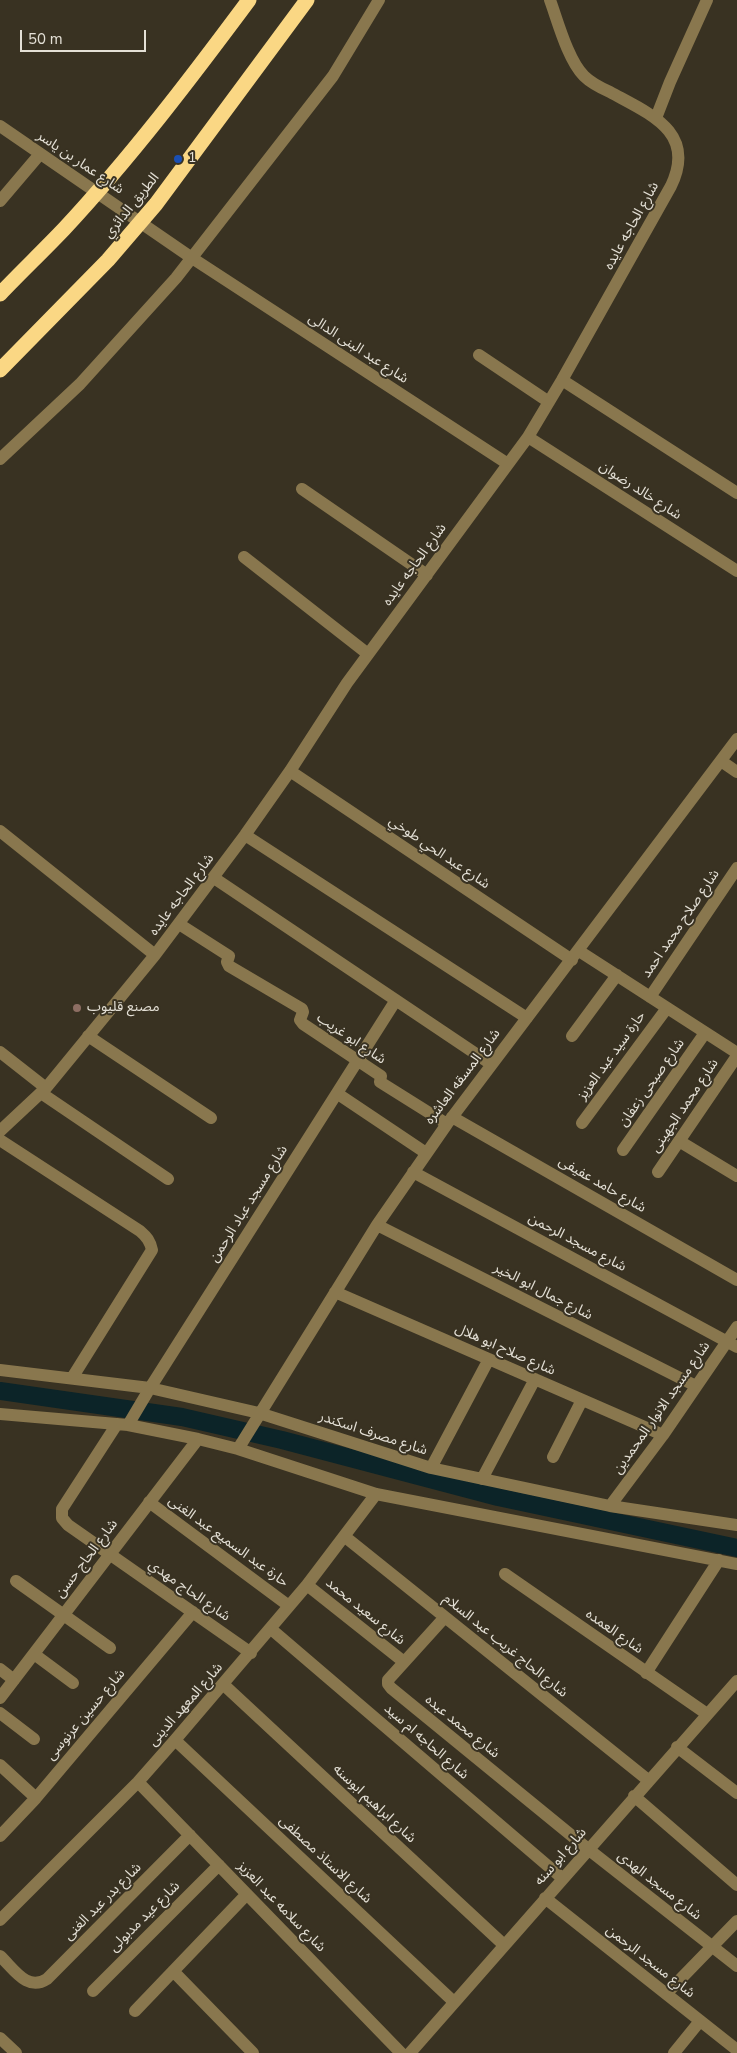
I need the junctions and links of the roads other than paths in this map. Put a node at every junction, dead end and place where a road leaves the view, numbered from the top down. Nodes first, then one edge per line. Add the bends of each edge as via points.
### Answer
1 (250, 0) edge
2 (308, 0) edge
3 (379, 0) edge
4 (550, 0) edge
5 (707, 0) edge
6 (656, 118) junction
7 (0, 126) edge
8 (40, 154) junction
9 (0, 201) edge
10 (192, 258) junction
11 (0, 294) edge
12 (479, 355) dead end
13 (0, 370) edge
14 (562, 380) junction
15 (549, 402) junction
16 (528, 437) junction
17 (0, 459) edge
18 (508, 464) junction
19 (302, 489) dead end
20 (737, 493) edge
21 (244, 557) dead end
22 (737, 571) edge
23 (427, 576) junction
24 (368, 654) junction
25 (737, 739) edge
26 (721, 761) junction
27 (290, 771) junction
28 (737, 772) edge
29 (0, 831) edge
30 (245, 835) junction
31 (737, 868) edge
32 (214, 878) junction
33 (179, 924) junction
34 (155, 955) junction
35 (576, 955) junction
36 (617, 975) junction
37 (650, 996) junction
38 (396, 1000) junction
39 (667, 1008) junction
40 (527, 1018) junction
41 (705, 1032) junction
42 (88, 1036) junction
43 (572, 1036) dead end
44 (0, 1052) edge
45 (737, 1055) edge
46 (358, 1061) junction
47 (491, 1064) junction
48 (43, 1090) junction
49 (338, 1094) junction
50 (211, 1118) dead end
51 (449, 1120) junction
52 (582, 1123) dead end
53 (0, 1131) edge
54 (0, 1140) edge
55 (679, 1141) junction
56 (623, 1150) dead end
57 (426, 1152) junction
58 (413, 1172) junction
59 (658, 1172) dead end
60 (737, 1176) edge
61 (168, 1179) dead end
62 (377, 1225) junction
63 (737, 1280) edge
64 (335, 1292) junction
65 (737, 1327) edge
66 (732, 1344) edge
67 (489, 1359) junction
68 (0, 1370) edge
69 (72, 1378) junction
70 (535, 1379) junction
71 (696, 1386) junction
72 (150, 1388) junction
73 (582, 1400) junction
74 (259, 1413) junction
75 (0, 1414) edge
76 (122, 1425) junction
77 (663, 1435) junction
78 (198, 1439) junction
79 (238, 1449) junction
80 (553, 1457) dead end
81 (431, 1468) junction
82 (482, 1479) junction
83 (376, 1494) junction
84 (149, 1502) junction
85 (610, 1506) junction
86 (737, 1525) edge
87 (344, 1536) junction
88 (110, 1554) junction
89 (719, 1560) junction
90 (737, 1564) edge
91 (505, 1574) dead end
92 (16, 1581) dead end
93 (307, 1585) junction
94 (289, 1606) junction
95 (193, 1612) junction
96 (64, 1614) junction
97 (445, 1617) junction
98 (271, 1629) junction
99 (110, 1648) dead end
100 (251, 1653) junction
101 (34, 1654) junction
102 (404, 1662) junction
103 (0, 1669) edge
104 (646, 1673) junction
105 (14, 1680) junction
106 (737, 1681) edge
107 (72, 1683) dead end
108 (224, 1685) junction
109 (0, 1698) edge
110 (0, 1713) edge
111 (707, 1714) junction
112 (34, 1738) dead end
113 (175, 1740) junction
114 (677, 1747) junction
115 (0, 1764) edge
116 (648, 1780) junction
117 (138, 1782) junction
118 (737, 1793) edge
119 (634, 1796) junction
120 (36, 1798) junction
121 (190, 1835) junction
122 (0, 1836) edge
123 (588, 1849) junction
124 (219, 1865) junction
125 (562, 1878) junction
126 (737, 1884) edge
127 (247, 1894) junction
128 (545, 1898) junction
129 (0, 1920) edge
130 (737, 1921) edge
131 (504, 1945) junction
132 (712, 1946) junction
133 (0, 1956) edge
134 (737, 1966) edge
135 (173, 1971) junction
136 (93, 1991) dead end
137 (666, 1994) junction
138 (454, 2002) junction
139 (135, 2011) dead end
140 (700, 2021) junction
141 (0, 2038) edge
142 (737, 2050) edge
143 (16, 2053) edge
144 (253, 2053) edge
145 (402, 2053) edge
146 (410, 2053) edge
147 (674, 2053) edge

1 - 11 highway via 114,172
2 - 13 highway, الطريق الدائري via 156,204 108,260
3 - 10 street via 333,76
4 - 6 street, شارع الحاجه عايده via 580,72 592,83
5 - 6 street
6 - 14 street, شارع الحاجه عايده via 674,137 679,162 676,174
7 - 8 street, شارع عمار بن ياسر
8 - 9 street
8 - 10 street, شارع عمار بن ياسر
10 - 17 street via 80,384
10 - 18 street, شارع عبد البنى الدالى
12 - 15 street
14 - 15 street, شارع الحاجه عايده
14 - 20 street
15 - 16 street, شارع الحاجه عايده
16 - 18 street, شارع الحاجه عايده
16 - 22 street, شارع خالد رضوان
18 - 23 street, شارع الحاجه عايده
19 - 23 street
21 - 24 street
23 - 24 street, شارع الحاجه عايده
24 - 27 street, شارع الحاجه عايده
25 - 26 street, شارع المسقه العاشره
26 - 28 street
26 - 35 street, شارع المسقه العاشره
27 - 30 street, شارع الحاجه عايده
27 - 35 street, شارع عبد الحي طوخي
29 - 34 street
30 - 32 street, شارع الحاجه عايده
30 - 40 street
31 - 37 street, شارع صلاح محمد احمد
32 - 33 street, شارع الحاجه عايده
32 - 38 street
33 - 34 street, شارع الحاجه عايده
33 - 46 street, شارع ابو غريب via 228,956 229,966 302,1009 300,1020 303,1024
34 - 42 street, شارع الحاجه عايده
35 - 36 street, شارع عبد الحي طوخي
35 - 40 street, شارع المسقه العاشره
36 - 37 street, شارع عبد الحي طوخي
36 - 43 street
37 - 39 street, شارع عبد الحي طوخي
38 - 46 street, شارع مسجد عباد الرحمن
38 - 47 street
39 - 41 street, شارع عبد الحي طوخي
39 - 52 street, حارة سيد عبد العزيز
40 - 47 street, شارع المسقه العاشره
41 - 45 street, شارع عبد الحي طوخي
41 - 56 street, شارع صبحى زعفان
42 - 48 street, شارع الحاجه عايده
42 - 50 street
44 - 48 street
45 - 55 street, شارع محمد الجهينى
46 - 49 street, شارع مسجد عباد الرحمن
46 - 51 street, شارع ابو غريب via 381,1076 380,1082
47 - 51 street, شارع المسقه العاشره
48 - 53 street, شارع الحاجه عايده
48 - 61 street
49 - 57 street
49 - 72 street, شارع مسجد عباد الرحمن
51 - 57 street, شارع المسقه العاشره
51 - 63 street, شارع حامد عفيفى
54 - 69 street via 140,1231 151,1243 152,1250
55 - 59 street, شارع محمد الجهينى
55 - 60 street
57 - 58 street, شارع المسقه العاشره
58 - 62 street, شارع المسقه العاشره
58 - 66 street, شارع مسجد الرحمن
62 - 64 street, شارع المسقه العاشره
62 - 71 street, شارع جمال ابو الخير
64 - 67 street, شارع صلاح ابو هلال
64 - 74 street, شارع المسقه العاشره
65 - 66 street, شارع مسجد الانوار المحمدين
66 - 71 street, شارع مسجد الانوار المحمدين
67 - 70 street, شارع صلاح ابو هلال
67 - 81 street
68 - 69 street, شارع مصرف اسكندر
69 - 72 street, شارع مصرف اسكندر
70 - 73 street, شارع صلاح ابو هلال
70 - 82 street
71 - 77 street, شارع مسجد الانوار المحمدين
72 - 74 street, شارع مصرف اسكندر
72 - 76 street, شارع مسجد عباد الرحمن
73 - 77 street, شارع صلاح ابو هلال
73 - 80 street
74 - 79 street, شارع المسقه العاشره
74 - 81 street, شارع مصرف اسكندر
75 - 76 street
76 - 78 street
76 - 88 street, شارع الحاج مهدي via 61,1514 64,1522
77 - 85 street, شارع مسجد الانوار المحمدين
78 - 79 street
78 - 84 street, شارع الحاج حسن
79 - 83 street
81 - 82 street, شارع مصرف اسكندر
82 - 85 street, شارع مصرف اسكندر
83 - 87 street, شارع المعهد الدينى
83 - 89 street
84 - 88 street, شارع الحاج حسن
84 - 94 street, حارة عبد السميع عبد الغنى
85 - 86 street, شارع مصرف اسكندر
87 - 93 street, شارع المعهد الدينى
87 - 97 street, شارع الحاج غريب عبد السلام
88 - 95 street, شارع الحاج مهدي
88 - 96 street, شارع الحاج حسن
89 - 90 street
89 - 104 street
91 - 104 street, شارع العمده
92 - 96 street
93 - 94 street, شارع المعهد الدينى
93 - 102 street, شارع سعيد محمد
94 - 98 street, شارع المعهد الدينى
95 - 100 street, شارع الحاج مهدي
95 - 120 street, شارع حسين عرنوسى
96 - 99 street
96 - 101 street, شارع الحاج حسن
97 - 102 street, شارع محمد عبده
97 - 116 street, شارع الحاج غريب عبد السلام
98 - 100 street, شارع المعهد الدينى
98 - 125 street, شارع الحاجه ام سيد
100 - 108 street, شارع المعهد الدينى
101 - 105 street, شارع الحاج حسن
101 - 107 street
102 - 123 street, شارع محمد عبده via 388,1680 391,1688
103 - 105 street
104 - 111 street, شارع العمده
105 - 109 street, شارع الحاج حسن
106 - 111 street, شارع ابو سنه
108 - 113 street, شارع المعهد الدينى
108 - 131 street, شارع ابراهيم ابوسنه
110 - 112 street
111 - 114 street, شارع ابو سنه
113 - 117 street, شارع المعهد الدينى
113 - 138 street, شارع الاستاذ مصطفى
114 - 116 street, شارع ابو سنه
114 - 118 street
115 - 120 street
116 - 119 street, شارع ابو سنه
117 - 121 street, شارع سلامه عبد العزيز
117 - 129 street, شارع المعهد الدينى
119 - 123 street, شارع ابو سنه
119 - 126 street
120 - 122 street, شارع حسين عرنوسى
121 - 124 street, شارع سلامه عبد العزيز
121 - 133 street, شارع بدر عبد الغنى via 41,1983 26,1982
123 - 125 street, شارع ابو سنه
123 - 132 street, شارع مسجد الهدى
124 - 127 street, شارع سلامه عبد العزيز
124 - 136 street, شارع عيد مدبولى
125 - 128 street, شارع ابو سنه
127 - 135 street
127 - 145 street, شارع سلامه عبد العزيز
128 - 131 street, شارع ابو سنه
128 - 137 street, شارع مسجد الرحمن
130 - 132 street
131 - 138 street, شارع ابو سنه
132 - 134 street, شارع مسجد الهدى
132 - 137 street
135 - 139 street
135 - 144 street
137 - 140 street, شارع مسجد الرحمن
138 - 146 street, شارع ابو سنه
140 - 142 street, شارع مسجد الرحمن
140 - 147 street
141 - 143 street

